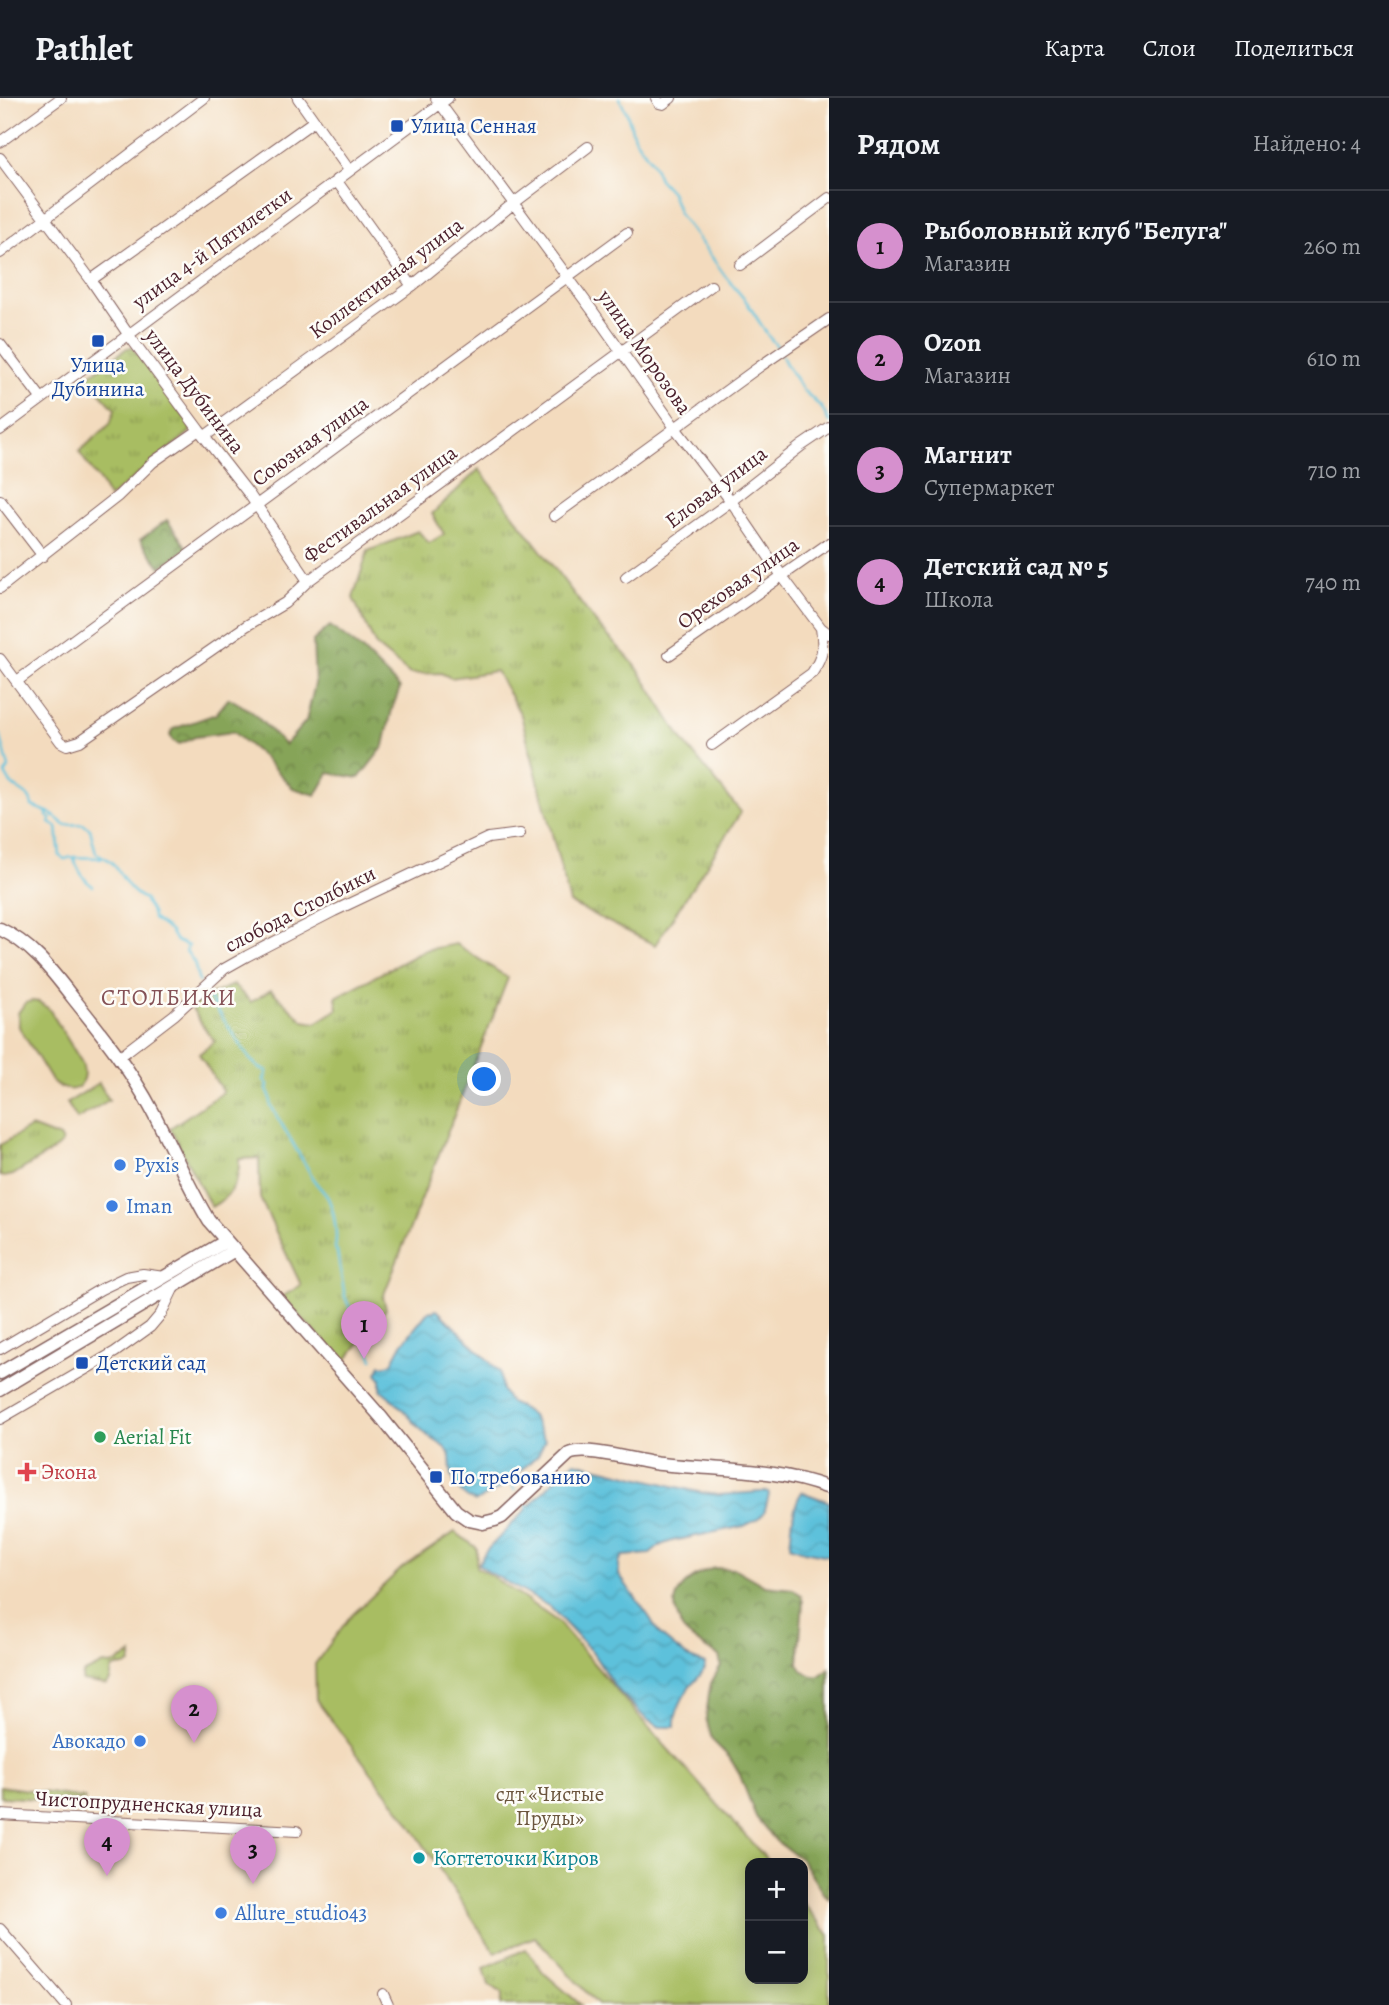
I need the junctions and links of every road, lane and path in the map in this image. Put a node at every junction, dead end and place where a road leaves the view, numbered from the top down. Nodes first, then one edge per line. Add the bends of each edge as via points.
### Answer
1 (61, 98) edge
2 (204, 98) edge
3 (298, 98) edge
4 (656, 98) edge
5 (671, 98) edge
6 (441, 100) edge
7 (314, 121) junction
8 (0, 142) edge
9 (588, 147) dead end
10 (0, 158) edge
11 (349, 170) junction
12 (335, 180) junction
13 (829, 198) edge
14 (514, 203) junction
15 (45, 220) junction
16 (626, 233) dead end
17 (0, 253) edge
18 (740, 265) dead end
19 (567, 276) junction
20 (91, 279) junction
21 (412, 286) junction
22 (711, 286) dead end
23 (829, 319) edge
24 (128, 334) junction
25 (0, 344) edge
26 (621, 351) junction
27 (41, 398) junction
28 (827, 428) edge
29 (676, 429) junction
30 (0, 430) edge
31 (202, 433) junction
32 (0, 500) edge
33 (731, 501) junction
34 (256, 504) junction
35 (554, 516) dead end
36 (829, 543) edge
37 (43, 556) junction
38 (782, 576) junction
39 (626, 577) dead end
40 (308, 581) junction
41 (0, 588) edge
42 (825, 631) edge
43 (669, 655) dead end
44 (0, 659) edge
45 (17, 681) junction
46 (712, 745) dead end
47 (520, 834) dead end
48 (0, 929) edge
49 (119, 1057) junction
50 (229, 1246) junction
51 (169, 1282) junction
52 (0, 1349) edge
53 (0, 1373) edge
54 (0, 1390) edge
55 (0, 1419) edge
56 (829, 1488) edge
57 (0, 1815) edge
58 (297, 1831) dead end
59 (0, 1929) edge
60 (383, 1994) dead end
61 (66, 2005) edge
62 (388, 2005) edge

1 - 8 street
2 - 15 street
3 - 7 street
4 - 5 street via 663,104
6 - 11 street, улица 4-й Пятилетки
6 - 14 street, улица Морозова
7 - 11 street
7 - 20 street
9 - 14 street, Коллективная улица
10 - 15 street, улица Дубинина
11 - 12 street, улица 4-й Пятилетки
12 - 21 street
12 - 24 street, улица 4-й Пятилетки
13 - 18 street
14 - 19 street, улица Морозова
14 - 21 street, Коллективная улица
15 - 17 street
15 - 20 street, улица Дубинина
16 - 19 street, Союзная улица
19 - 26 street, улица Морозова
19 - 34 street, Союзная улица
20 - 24 street, улица Дубинина
21 - 31 street, Коллективная улица
22 - 26 street, Фестивальная улица
23 - 29 street
24 - 27 street, улица 4-й Пятилетки
24 - 31 street, улица Дубинина
25 - 27 street
26 - 29 street, улица Морозова
26 - 40 street, Фестивальная улица
27 - 30 street, улица 4-й Пятилетки
28 - 33 street, Еловая улица
29 - 33 street, улица Морозова
29 - 35 street
31 - 34 street, улица Дубинина
31 - 37 street, Коллективная улица via 153,462
32 - 37 street
33 - 38 street, улица Морозова
33 - 39 street, Еловая улица
34 - 40 street, улица Дубинина
34 - 45 street, Союзная улица
36 - 38 street, Ореховая улица
37 - 41 street, Коллективная улица
38 - 42 street, улица Морозова
38 - 43 street, Ореховая улица
40 - 45 street, Фестивальная улица via 285,603 80,741 61,742
42 - 46 street via 820,661 812,673
44 - 45 street
47 - 49 street, слобода Столбики via 488,838 247,956 224,969 174,1016
48 - 49 main road via 31,948
49 - 50 main road via 201,1209
50 - 51 main road
50 - 56 main road via 381,1417 446,1500 469,1520 489,1522 502,1517 569,1454 582,1450 654,1463 752,1470
51 - 52 street via 143,1275 126,1277
51 - 53 main road
51 - 54 main road
51 - 55 street via 161,1314 150,1328
57 - 58 street, Чистопрудненская улица
59 - 61 street
60 - 62 street

